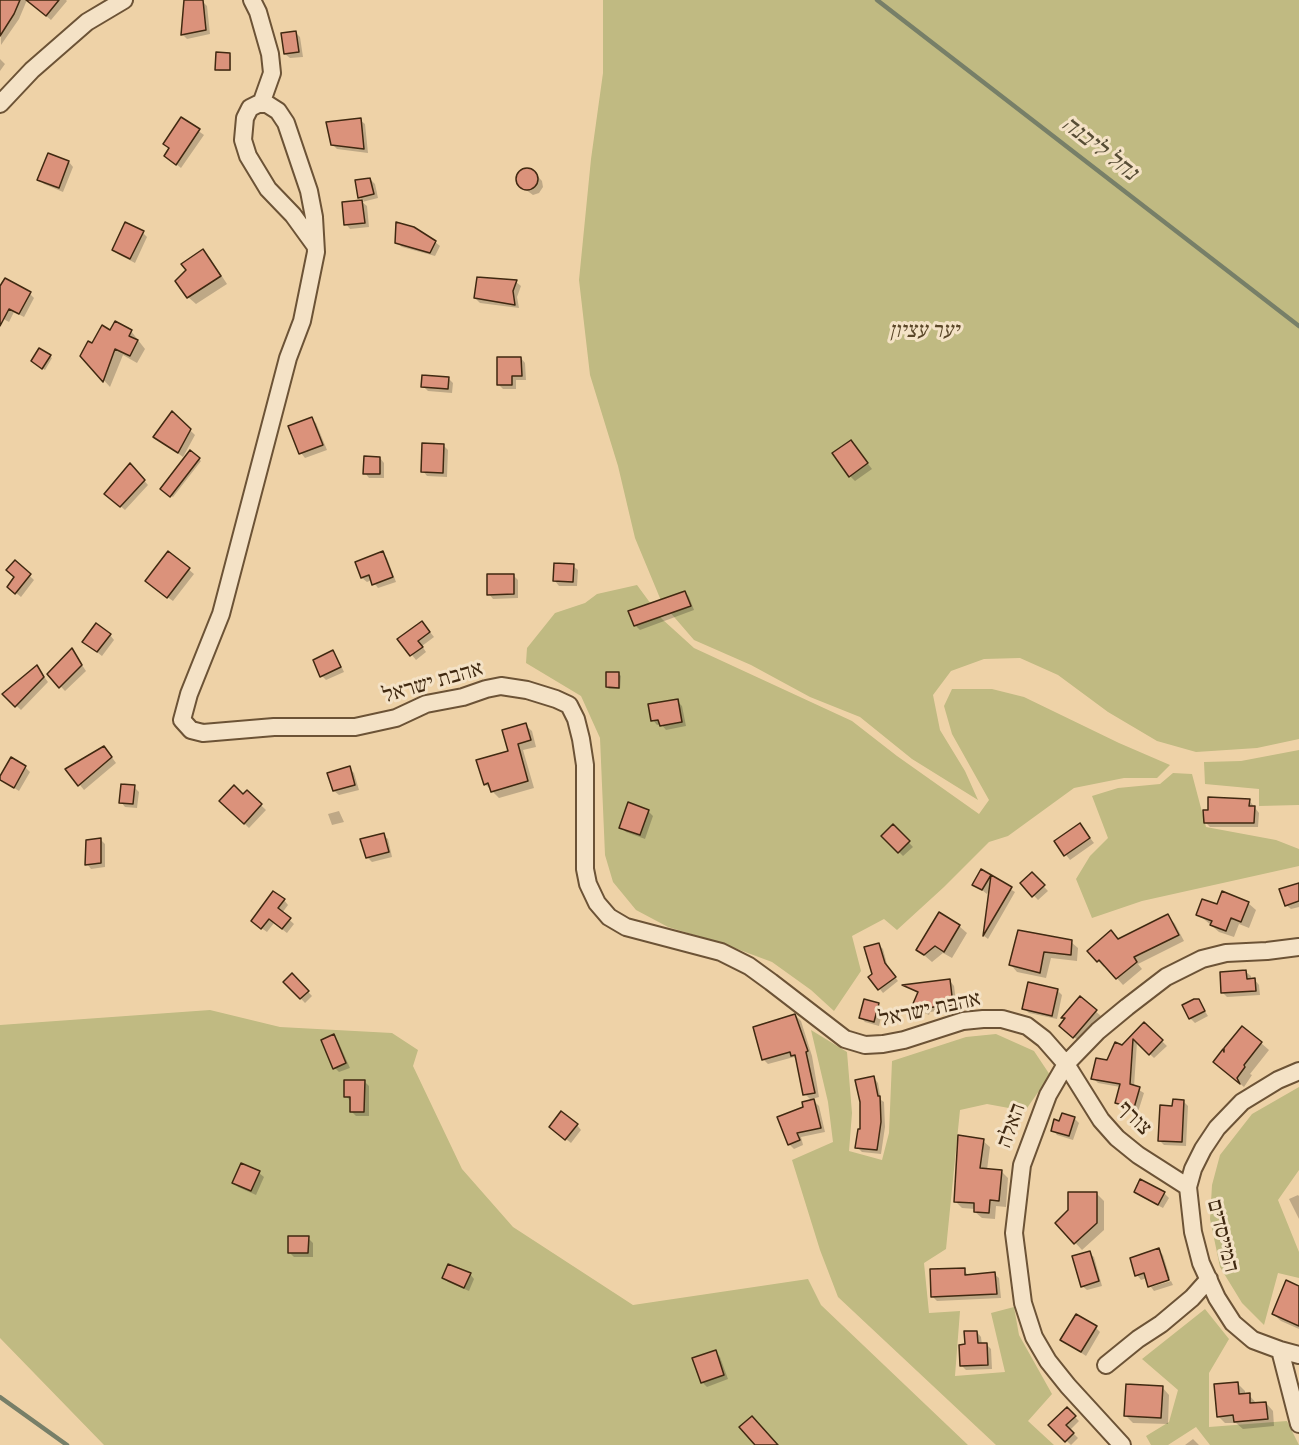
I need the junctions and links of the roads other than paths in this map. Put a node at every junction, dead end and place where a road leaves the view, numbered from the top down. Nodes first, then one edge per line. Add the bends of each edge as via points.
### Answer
1 (124, 0) edge
2 (252, 0) edge
3 (0, 104) edge
4 (261, 104) junction
5 (314, 244) junction
6 (1299, 947) edge
7 (1066, 1064) junction
8 (1299, 1071) edge
9 (1188, 1187) junction
10 (1209, 1279) junction
11 (1280, 1350) junction
12 (1299, 1355) edge
13 (1106, 1365) dead end
14 (1299, 1424) edge
15 (1122, 1445) edge

1 - 3 street via 87,22
2 - 4 street via 272,74
4 - 5 street via 278,111 286,123 309,191
4 - 5 street via 250,108 245,118 243,140 248,156 268,189
5 - 7 street, אהבת ישראל via 314,266 302,321 288,358 238,555 221,614 186,703 182,720 190,730 203,733 274,727 355,727 501,686 556,699 569,705 581,739 585,765 585,869 597,903 609,917 626,927 692,943 739,961 845,1039 865,1045 883,1044 963,1021 1002,1019 1027,1026
6 - 7 street, האלה via 1226,953 1202,959 1166,977 1098,1031
7 - 9 street, צורף via 1101,1120 1118,1138 1137,1155
7 - 15 street, האלה via 1048,1095 1022,1165 1016,1198 1016,1266 1034,1336 1048,1361
8 - 9 street via 1242,1102 1217,1128 1193,1169
9 - 10 street, המייסדים via 1193,1232
10 - 11 street, המייסדים via 1233,1323 1253,1340
10 - 13 street via 1161,1324
11 - 12 street, המייסדים
11 - 14 street

